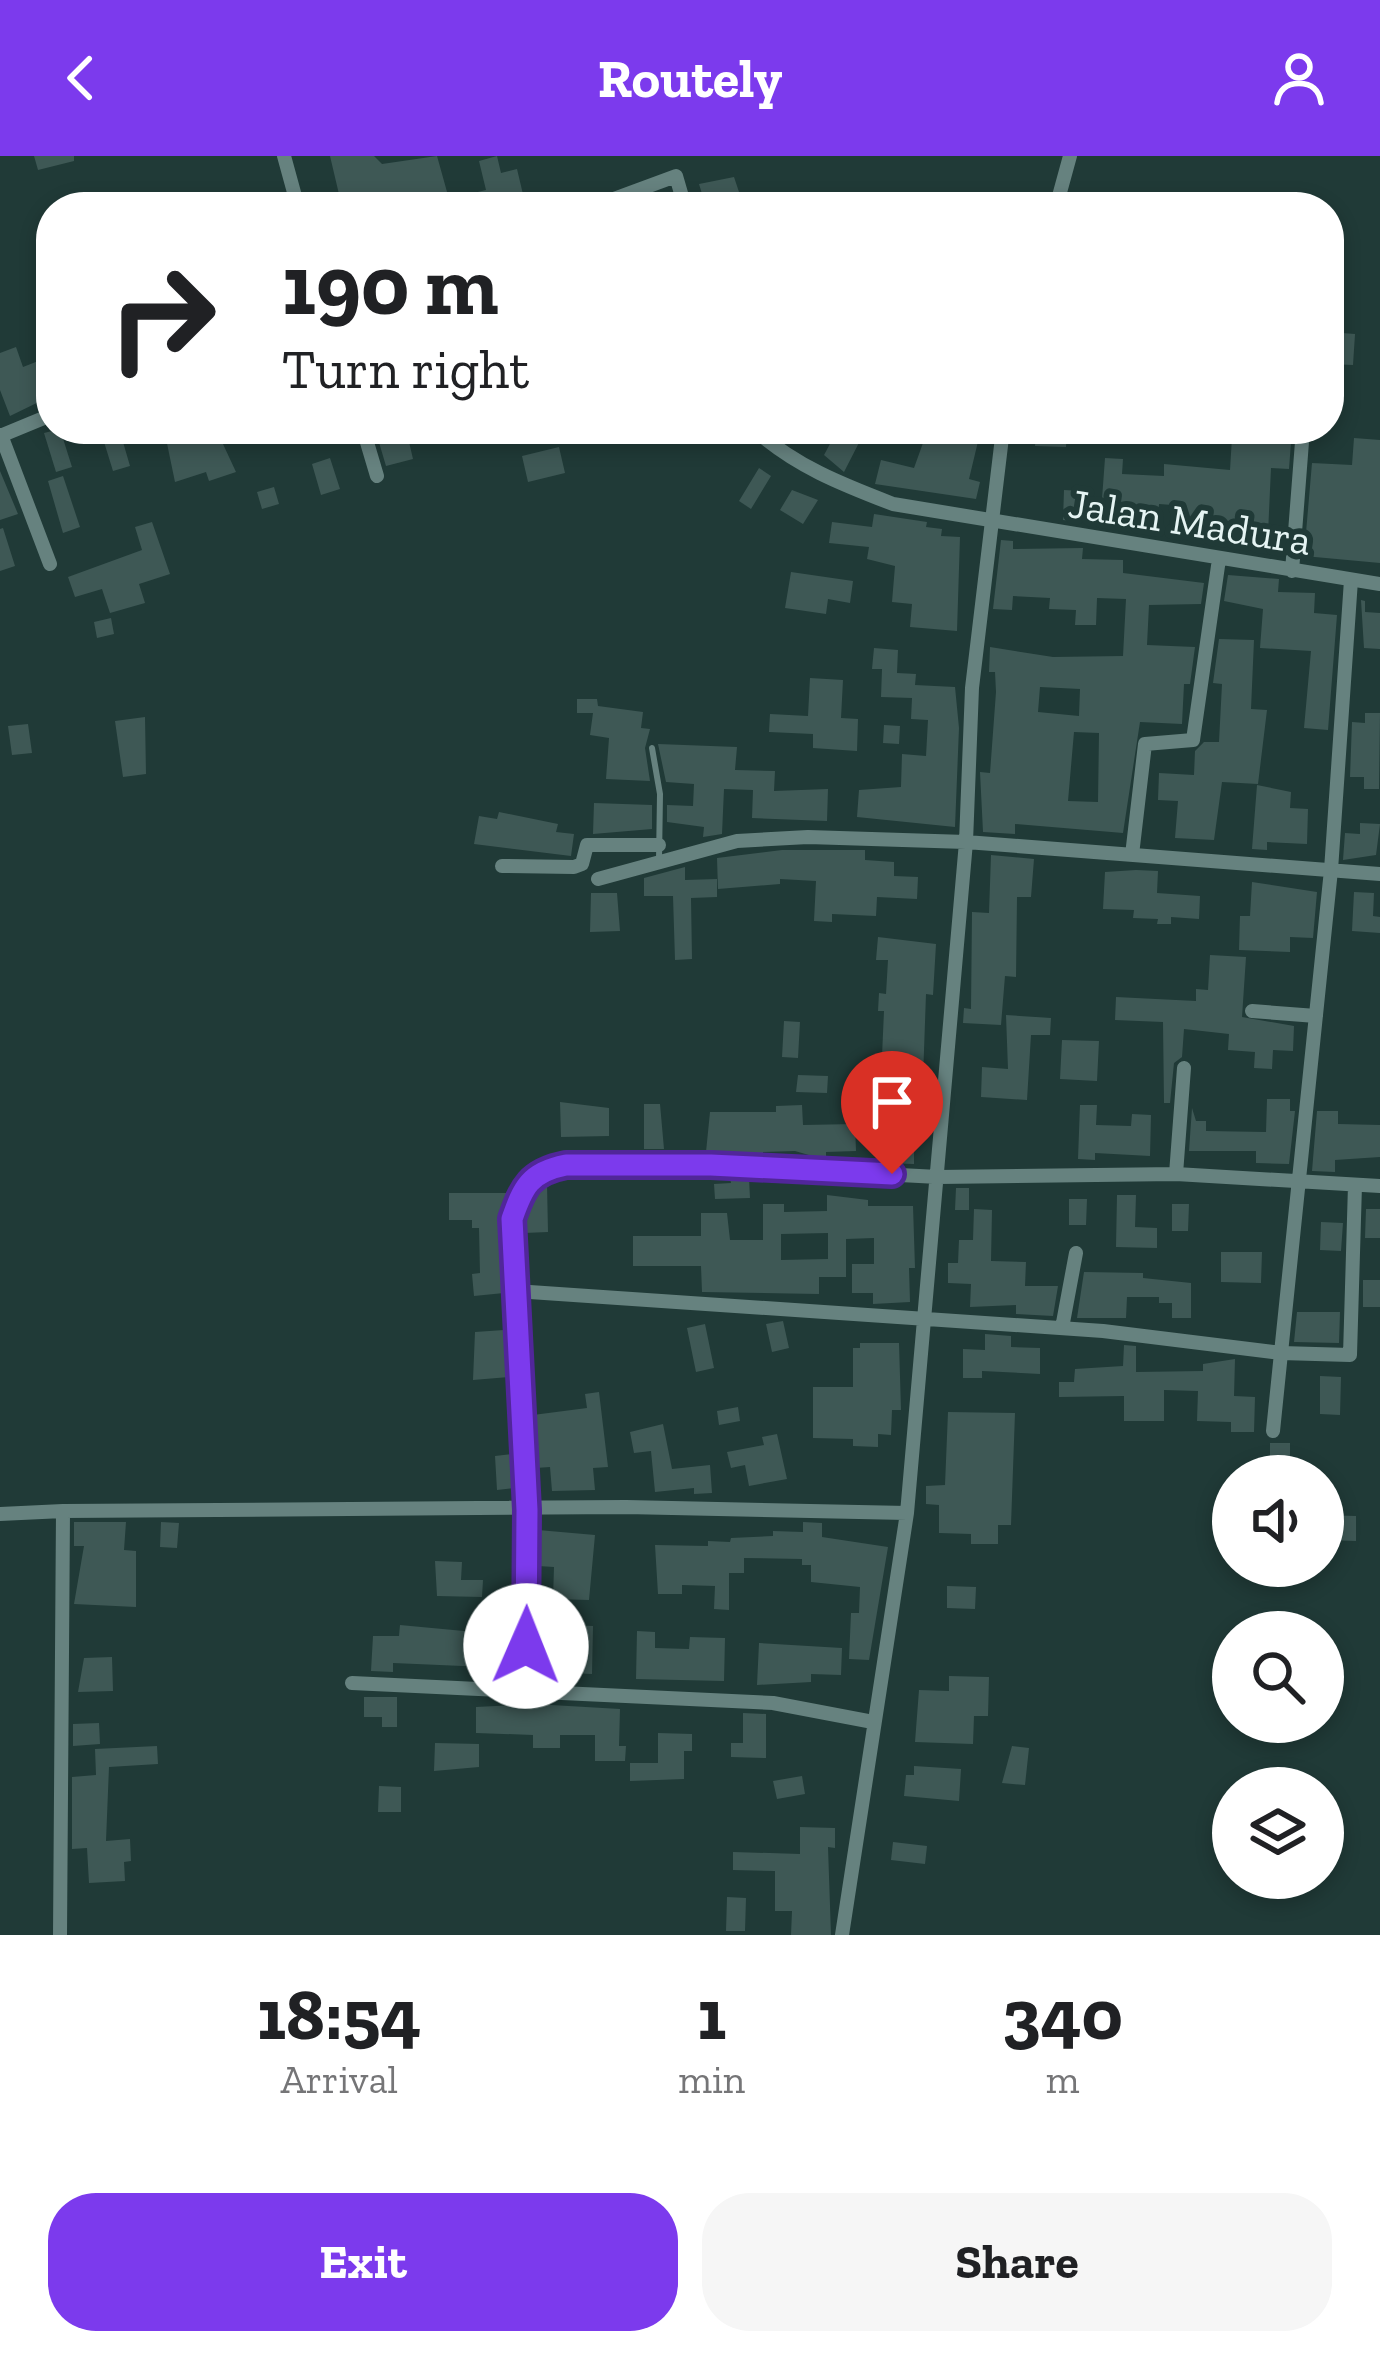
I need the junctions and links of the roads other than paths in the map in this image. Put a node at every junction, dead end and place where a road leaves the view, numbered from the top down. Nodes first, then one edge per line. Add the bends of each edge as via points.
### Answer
1 (284, 156) edge
2 (672, 156) edge
3 (1070, 156) edge
4 (676, 176) junction
5 (294, 192) edge
6 (633, 192) edge
7 (681, 192) edge
8 (1061, 192) edge
9 (36, 421) edge
10 (1, 436) edge
11 (367, 444) edge
12 (775, 444) edge
13 (1001, 444) edge
14 (1302, 444) edge
15 (377, 476) dead end
16 (990, 523) junction
17 (1219, 559) junction
18 (50, 563) dead end
19 (1292, 571) junction
20 (1352, 580) junction
21 (1380, 584) edge
22 (652, 748) dead end
23 (966, 842) junction
24 (659, 852) junction
25 (1132, 855) junction
26 (502, 866) dead end
27 (1331, 870) junction
28 (1380, 874) edge
29 (598, 879) dead end
30 (1252, 1011) dead end
31 (1316, 1016) junction
32 (1184, 1068) dead end
33 (1176, 1174) junction
34 (938, 1177) junction
35 (1298, 1184) junction
36 (1355, 1185) junction
37 (1380, 1186) edge
38 (1076, 1253) dead end
39 (515, 1291) junction
40 (926, 1322) junction
41 (1062, 1328) junction
42 (1281, 1353) junction
43 (1274, 1431) dead end
44 (527, 1510) junction
45 (63, 1511) junction
46 (908, 1513) junction
47 (0, 1514) edge
48 (352, 1683) dead end
49 (525, 1691) junction
50 (873, 1722) junction
51 (60, 1935) edge
52 (842, 1935) edge

1 - 5 street
2 - 4 street
3 - 8 street
4 - 6 street
4 - 7 street
9 - 10 street
10 - 18 street
11 - 15 street
12 - 16 street, Jalan Madura via 819,476 893,504
13 - 16 street
14 - 19 street
16 - 17 street, Jalan Madura
16 - 23 street
17 - 19 street, Jalan Madura
17 - 25 street via 1192,740 1145,743
19 - 20 street, Jalan Madura
20 - 21 street, Jalan Madura
20 - 27 street
22 - 24 lane
23 - 24 street via 776,838
23 - 25 street
23 - 34 street
24 - 26 street via 586,845 574,867
24 - 29 street
25 - 27 street
27 - 28 street
27 - 31 street
30 - 31 street
31 - 35 street
32 - 33 street
33 - 34 street
33 - 35 street
34 - 39 street via 711,1165 546,1169 526,1183 512,1219
34 - 40 street
35 - 36 street
35 - 42 street
36 - 37 street
36 - 42 street via 1350,1355
38 - 41 street
39 - 40 street
39 - 44 street
40 - 41 street
40 - 46 street
41 - 42 street
42 - 43 street
44 - 45 street
44 - 46 street
44 - 49 street
45 - 47 street
45 - 51 street
46 - 50 street
48 - 49 street
49 - 50 street via 773,1703
50 - 52 street

